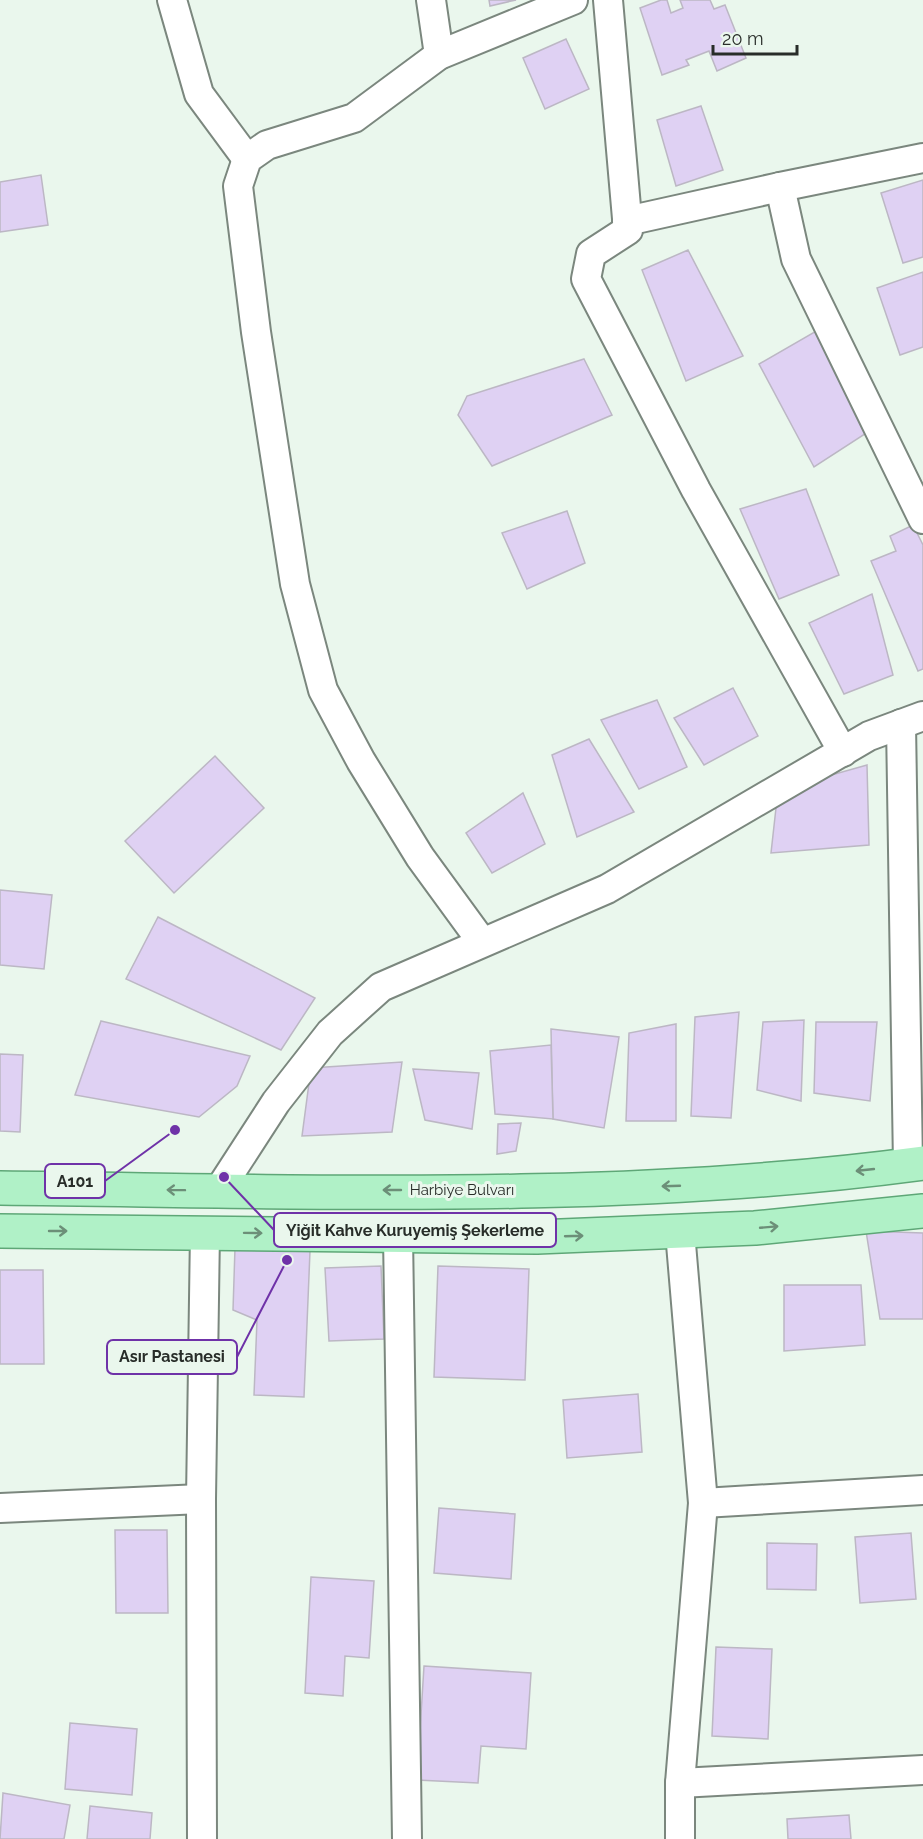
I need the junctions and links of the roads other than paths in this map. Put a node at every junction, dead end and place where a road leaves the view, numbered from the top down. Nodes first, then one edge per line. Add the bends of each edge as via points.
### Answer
1 (172, 0) edge
2 (431, 0) edge
3 (573, 0) edge
4 (608, 0) edge
5 (439, 55) junction
6 (923, 158) edge
7 (247, 159) junction
8 (780, 187) junction
9 (627, 221) junction
10 (923, 519) edge
11 (912, 720) edge
12 (843, 752) junction
13 (482, 942) junction
14 (915, 1164) edge
15 (0, 1188) edge
16 (219, 1190) junction
17 (923, 1211) edge
18 (0, 1231) edge
19 (205, 1232) junction
20 (680, 1232) junction
21 (398, 1235) junction
22 (923, 1490) edge
23 (201, 1499) junction
24 (703, 1503) junction
25 (0, 1508) edge
26 (923, 1770) edge
27 (680, 1783) junction
28 (202, 1839) edge
29 (407, 1839) edge
30 (680, 1839) edge

1 - 7 street via 199,94
2 - 5 street
3 - 5 street
4 - 9 street
5 - 7 street via 354,118 267,145
6 - 8 street
7 - 13 street via 238,186 256,332 295,584 323,690 420,857
8 - 9 street
8 - 10 street via 796,258
9 - 12 street via 628,230 591,254 586,279 696,490
11 - 12 street via 869,736
11 - 14 street
12 - 13 street via 607,889
13 - 16 street via 381,987 330,1033 276,1102
14 -> 16 main road, Harbiye Bulvarı via 679,1185 547,1190
16 -> 15 main road, Harbiye Bulvarı
20 -> 17 main road
18 -> 19 main road
19 -> 21 main road
19 - 23 street
21 -> 20 main road via 537,1237
20 - 24 street
21 - 29 street
22 - 24 street
23 - 25 street
23 - 28 street
24 - 27 street
26 - 27 street
27 - 30 street

